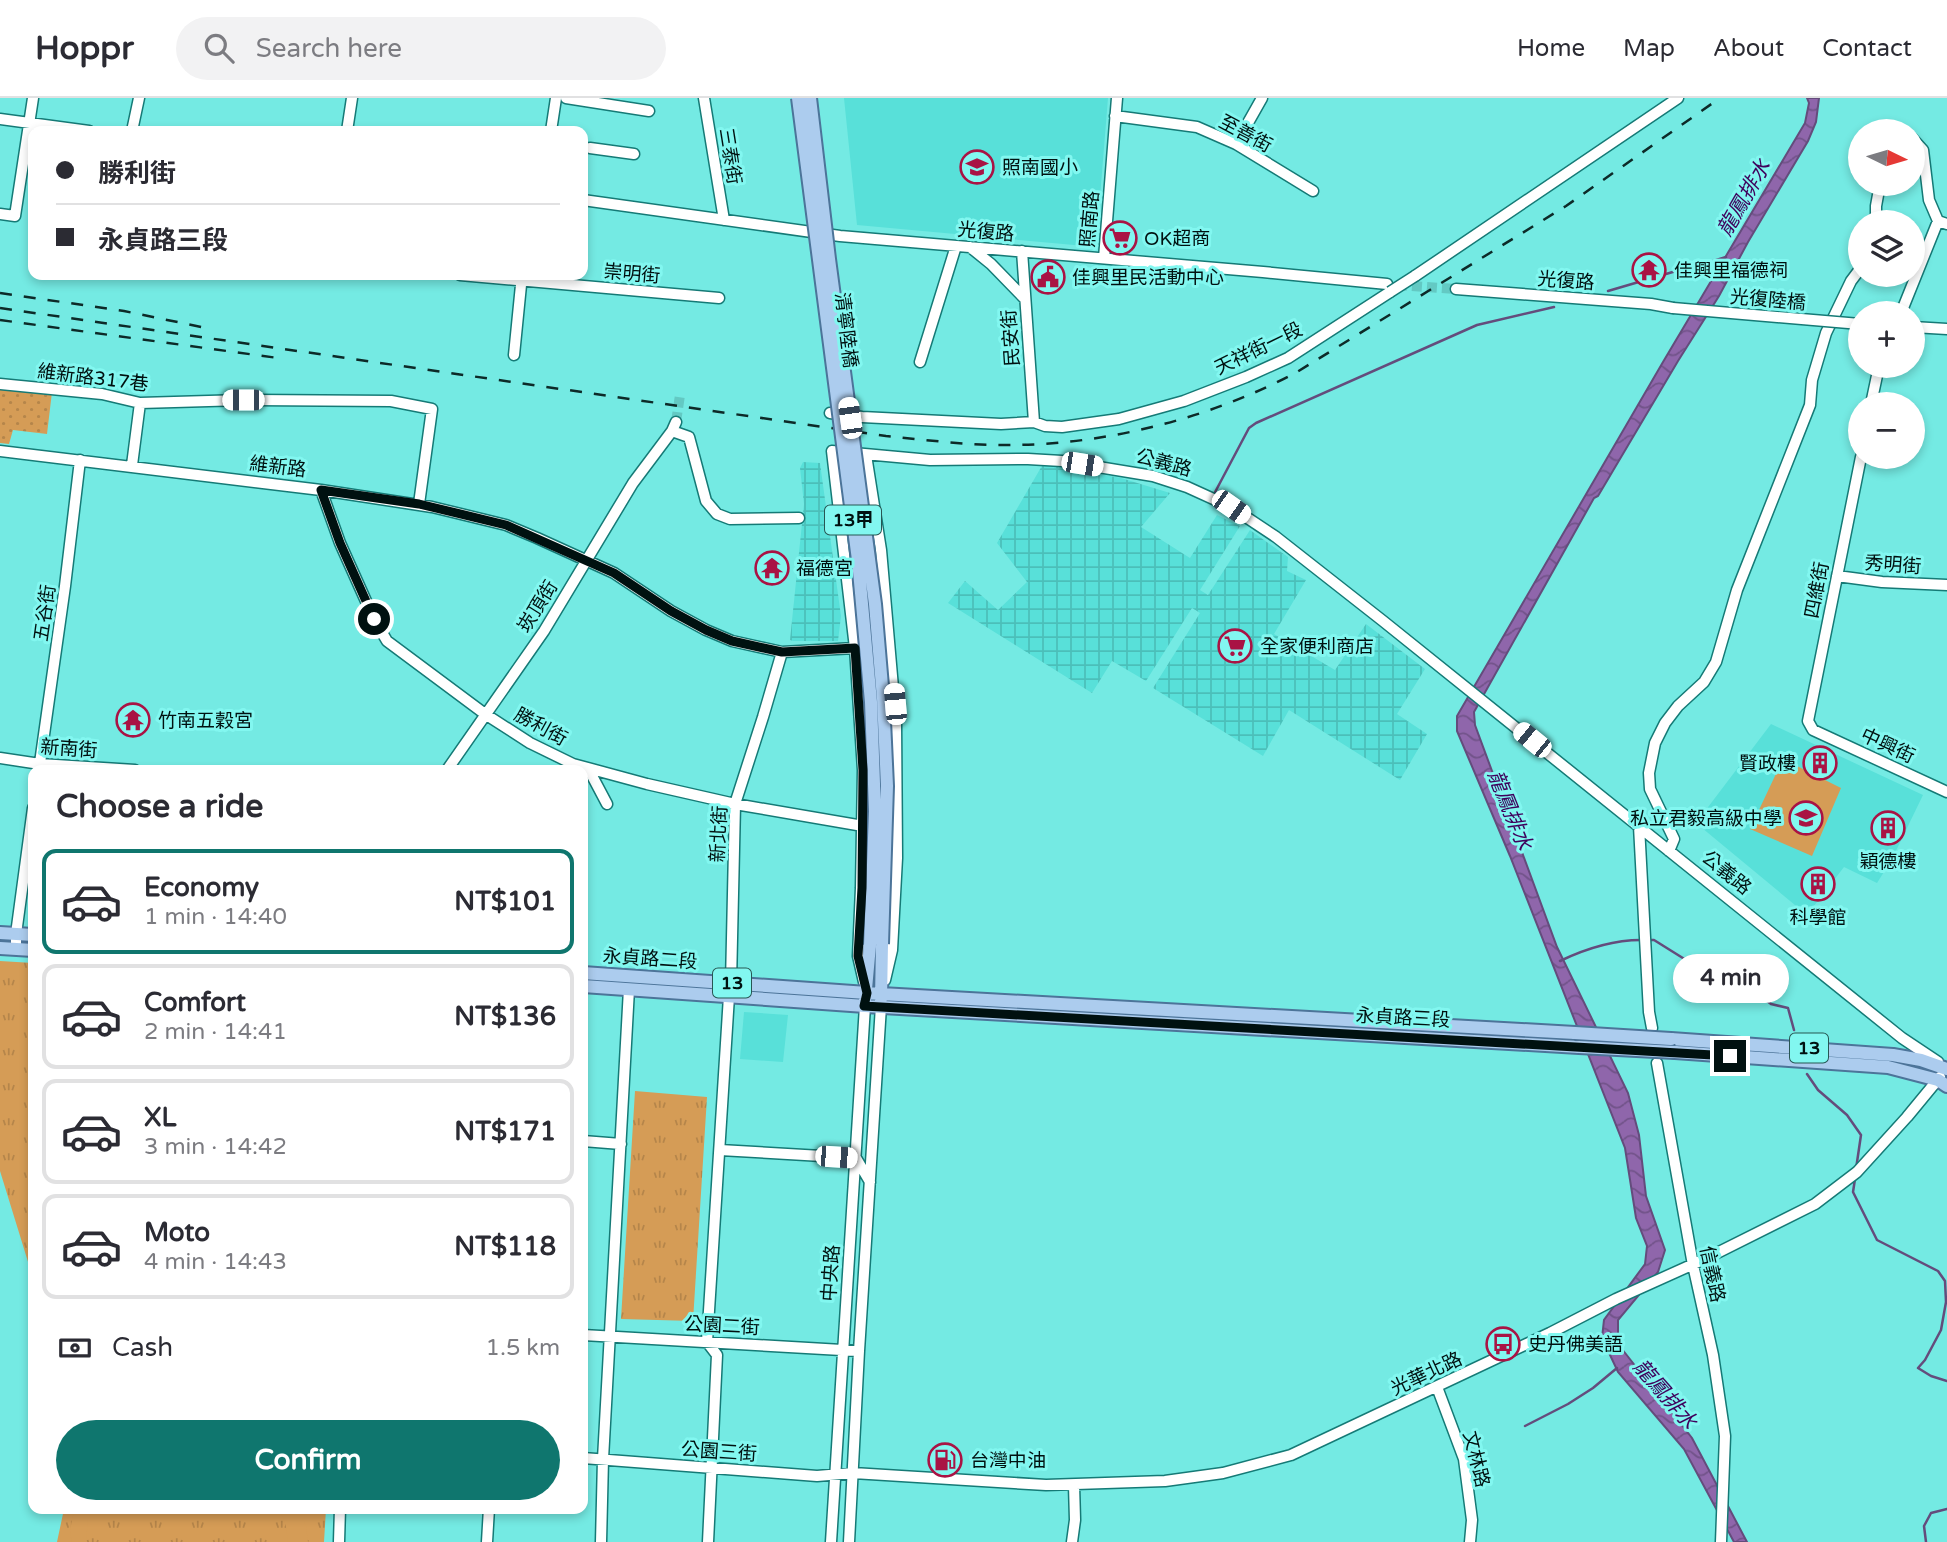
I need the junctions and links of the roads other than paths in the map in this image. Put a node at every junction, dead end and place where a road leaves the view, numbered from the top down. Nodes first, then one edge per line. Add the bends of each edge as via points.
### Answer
1 (33, 98) edge
2 (139, 98) edge
3 (352, 98) edge
4 (556, 98) edge
5 (566, 98) edge
6 (704, 98) edge
7 (798, 98) edge
8 (810, 98) edge
9 (1117, 98) edge
10 (1262, 98) edge
11 (1678, 98) edge
12 (649, 111) dead end
13 (1115, 116) junction
14 (0, 119) edge
15 (30, 123) junction
16 (30, 126) edge
17 (52, 126) edge
18 (133, 126) edge
19 (348, 126) edge
20 (552, 126) edge
21 (28, 135) edge
22 (1236, 144) junction
23 (590, 148) dead end
24 (634, 154) dead end
25 (1925, 167) edge
26 (1313, 191) dead end
27 (588, 201) edge
28 (0, 214) edge
29 (724, 219) junction
30 (1945, 224) edge
31 (956, 246) junction
32 (969, 247) junction
33 (1022, 251) junction
34 (1104, 258) junction
35 (522, 280) edge
36 (542, 280) edge
37 (1848, 287) edge
38 (1388, 288) junction
39 (1456, 289) tunnel mouth
40 (719, 298) dead end
41 (1024, 299) junction
42 (1906, 301) edge
43 (1673, 308) joint
44 (1848, 323) edge
45 (1925, 328) edge
46 (1947, 329) edge
47 (514, 355) dead end
48 (920, 362) dead end
49 (0, 384) edge
50 (140, 402) junction
51 (830, 413) dead end
52 (1034, 422) junction
53 (0, 450) edge
54 (832, 451) joint
55 (866, 455) junction
56 (80, 460) junction
57 (132, 465) junction
58 (1859, 469) edge
59 (321, 490) junction
60 (419, 504) junction
61 (799, 518) dead end
62 (586, 559) junction
63 (1837, 576) junction
64 (1947, 585) edge
65 (855, 648) junction
66 (782, 652) junction
67 (893, 684) junction
68 (858, 688) junction
69 (485, 714) junction
70 (1813, 730) joint
71 (0, 758) edge
72 (30, 765) edge
73 (39, 765) edge
74 (450, 765) edge
75 (576, 765) edge
76 (589, 770) joint
77 (1947, 792) edge
78 (607, 804) dead end
79 (735, 804) junction
80 (863, 826) junction
81 (1639, 826) junction
82 (28, 845) edge
83 (1669, 851) junction
84 (0, 933) edge
85 (16, 934) junction
86 (28, 935) edge
87 (876, 944) junction
88 (0, 948) edge
89 (16, 949) junction
90 (28, 950) edge
91 (588, 974) edge
92 (588, 986) edge
93 (629, 989) junction
94 (730, 989) junction
95 (866, 999) junction
96 (881, 1000) junction
97 (1651, 1028) dead end
98 (1657, 1063) dead end
99 (1947, 1068) edge
100 (1943, 1083) edge
101 (588, 1141) edge
102 (621, 1144) junction
103 (720, 1150) junction
104 (856, 1158) junction
105 (870, 1183) junction
106 (1693, 1265) junction
107 (588, 1335) edge
108 (610, 1336) junction
109 (707, 1342) junction
110 (842, 1349) junction
111 (859, 1351) junction
112 (1437, 1387) junction
113 (588, 1458) edge
114 (603, 1459) junction
115 (712, 1468) junction
116 (834, 1474) junction
117 (853, 1474) junction
118 (1074, 1485) junction
119 (340, 1514) edge
120 (489, 1514) edge
121 (340, 1542) edge
122 (487, 1542) edge
123 (601, 1542) edge
124 (708, 1542) edge
125 (831, 1542) edge
126 (849, 1542) edge
127 (1072, 1542) edge
128 (1471, 1542) edge
129 (1721, 1542) edge

1 - 15 street
2 - 18 street
3 - 19 street
4 - 20 street
5 - 12 street
6 - 29 street, 三泰街
7 - 87 main road, 清寧陸橋 / 13甲, bridge via 872,702
8 - 87 main road, 清寧陸橋 / 13甲, bridge via 883,698 887,786
9 - 13 street, 照南路
10 - 22 street
11 - 38 street, 天祥街一段, bridge via 1415,276
13 - 22 street, 至善街 via 1197,127
13 - 34 street, 照南路
14 - 15 street
15 - 16 street
15 - 17 street
21 - 28 street via 15,216
22 - 26 street, 至善街
23 - 24 street
25 - 30 street via 1929,200
27 - 29 street, 光復路
29 - 31 street, 光復路
30 - 42 street
31 - 32 street, 光復路
31 - 48 street
32 - 33 street, 光復路
32 - 41 street
33 - 34 street, 光復路
33 - 41 street, 民安街
34 - 38 street, 光復路
35 - 47 street
36 - 40 street, 崇明街
37 - 83 street via 1825,333 1810,405 1737,590 1716,662 1654,743 1650,789 1674,839
38 - 52 street, 天祥街一段 via 1288,358 1184,401 1119,419 1062,427
39 - 43 street, 光復路
41 - 52 street, 民安街
43 - 44 street, 光復陸橋, bridge
45 - 46 street
49 - 50 street, 維新路317巷
50 - 57 street
50 - 60 street, 維新路317巷 via 391,401 432,409
51 - 52 street, 天祥街一段
53 - 56 street, 維新路
54 - 55 street, 公義路
54 - 65 street, 中央路
55 - 67 street, 中央路 via 881,550
55 - 81 street, 公義路 via 942,461 1062,461 1153,476 1205,494 1276,537
56 - 57 street, 維新路
56 - 73 street, 五谷街
57 - 59 street, 維新路
58 - 63 street, 四維街
59 - 60 street, 維新路
59 - 69 street, 勝利街 via 340,543 387,641
60 - 62 street, 維新路 via 506,525
61 - 62 street, 崁頂街 via 730,519 717,514 706,501 689,437 674,427 632,483
62 - 66 street, 維新路 via 706,630
62 - 69 street, 崁頂街 via 544,631
63 - 64 street, 秀明街
63 - 70 street, 四維街 via 1808,721
65 - 66 street, 維新路
65 - 68 street, 中央路
66 - 79 street, 新北街
67 - 68 street
67 - 96 street, 中央路 via 898,858 892,950
68 - 80 street, 中央路
69 - 74 street, 崁頂街
69 - 75 street, 勝利街
70 - 77 street, 中興街
71 - 72 street, 新南街
76 - 78 street
76 - 79 street, 勝利街
79 - 80 street, 勝利街
79 - 94 street, 新北街
80 - 95 street, 中央路 via 858,956
81 - 83 street, 公義路
81 - 97 street
82 - 85 street
83 - 99 street, 公義路 via 1902,1038
84 - 85 main road
85 - 86 main road
85 - 89 street
87 - 95 main road, 13甲
87 - 96 main road, 13甲
88 - 89 main road
89 - 90 main road
91 - 94 main road, 永貞路二段 / 13
92 - 93 main road, 永貞路二段 / 13
93 - 94 main road, 永貞路二段 / 13
93 - 102 street
94 - 95 main road, 永貞路二段 / 13
94 - 103 street, 新北街
95 - 96 main road, 永貞路三段 / 13
95 - 104 street, 中央路
96 - 99 main road, 永貞路三段 / 13, bridge via 1671,1039 1893,1055
96 - 100 main road, 永貞路三段 / 13, bridge via 1888,1068
96 - 105 street, 中央路
98 - 106 street, 信義路
99 - 100 street, 光華北路
100 - 106 street, 光華北路 via 1925,1095 1857,1172 1815,1204
101 - 102 street
102 - 108 street
103 - 104 street
103 - 109 street, 新北街
104 - 105 street
104 - 110 street, 中央路
105 - 111 street, 中央路
106 - 112 street, 光華北路
106 - 129 street, 信義路 via 1725,1436
107 - 108 street, 公園二街
108 - 109 street, 公園二街
108 - 114 street
109 - 110 street, 公園二街
109 - 115 street via 717,1355
110 - 111 street, 公園二街
110 - 116 street, 中央路
111 - 117 street, 中央路
112 - 118 street, 光華北路 via 1291,1455 1223,1473
112 - 128 street, 文林路 via 1464,1459
113 - 114 street, 公園三街
114 - 115 street, 公園三街
114 - 123 street
115 - 116 street, 公園三街
115 - 124 street
116 - 117 street, 公園三街
116 - 125 street, 中央路
117 - 118 street, 光華北路
117 - 126 street, 中央路
118 - 127 street
119 - 121 street
120 - 122 street

